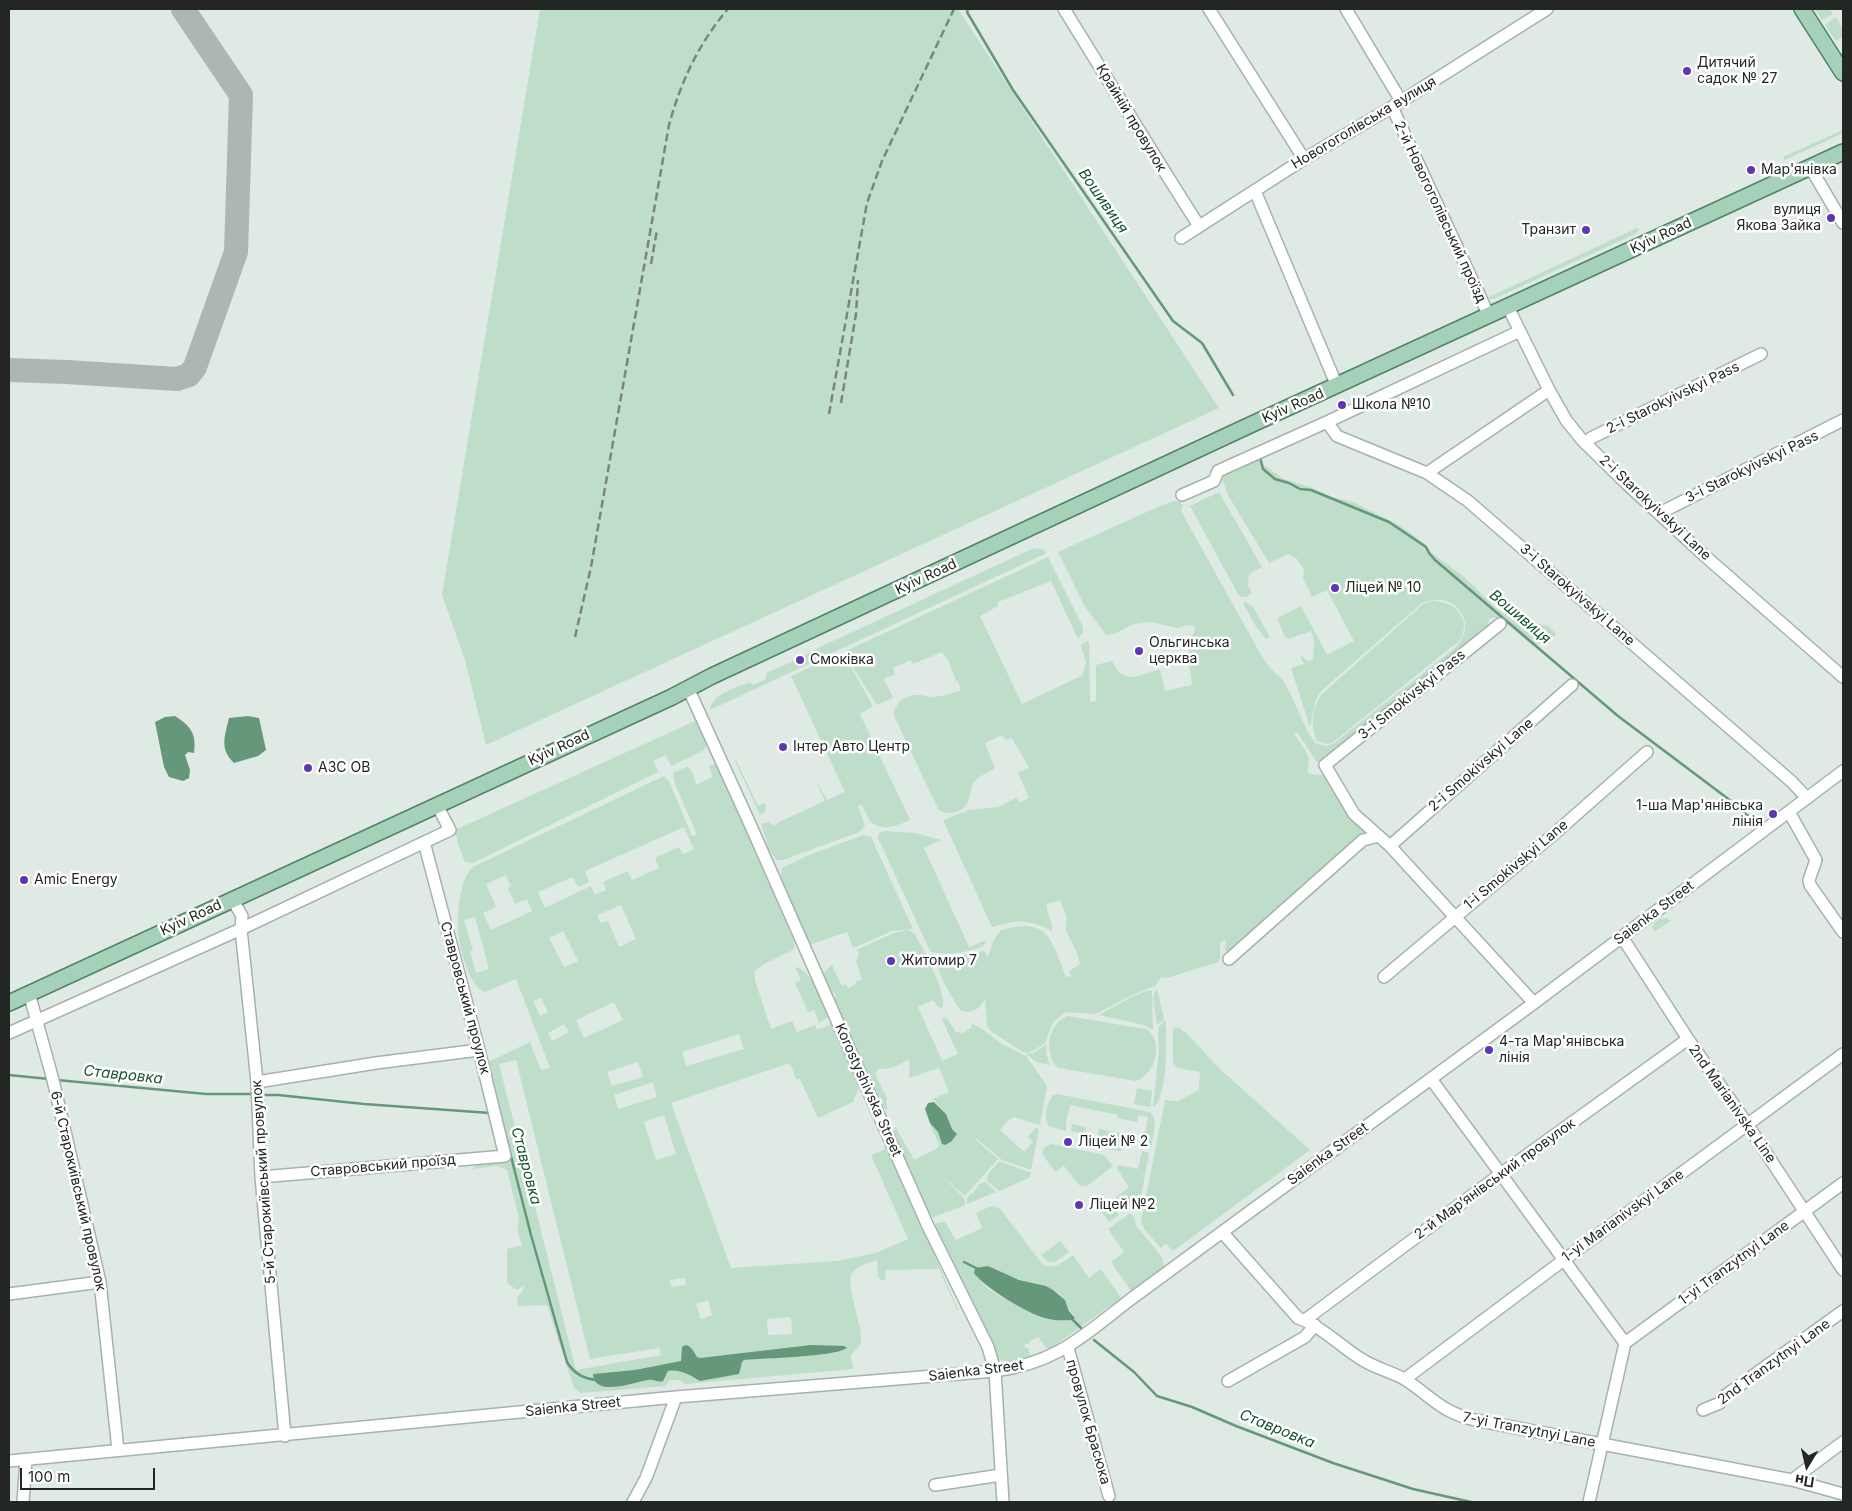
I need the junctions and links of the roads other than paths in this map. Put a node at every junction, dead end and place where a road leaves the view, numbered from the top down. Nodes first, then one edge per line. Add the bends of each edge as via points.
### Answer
1 (1064, 9) edge
2 (1209, 9) edge
3 (1346, 9) edge
4 (1547, 9) edge
5 (1802, 9) edge
6 (1843, 73) edge
7 (1396, 104) junction
8 (1843, 152) edge
9 (1304, 159) junction
10 (1810, 167) junction
11 (1254, 191) junction
12 (1843, 223) edge
13 (1199, 226) junction
14 (1181, 238) dead end
15 (1508, 307) junction
16 (1489, 316) junction
17 (1520, 331) junction
18 (1761, 354) dead end
19 (1337, 386) junction
20 (1549, 390) junction
21 (1843, 420) edge
22 (1327, 422) junction
23 (1585, 443) junction
24 (1427, 473) junction
25 (1182, 495) dead end
26 (1660, 513) junction
27 (1500, 624) dead end
28 (1843, 677) edge
29 (1572, 685) dead end
30 (688, 688) junction
31 (1647, 752) dead end
32 (1843, 771) edge
33 (1807, 798) junction
34 (437, 805) junction
35 (1789, 812) junction
36 (1379, 836) junction
37 (424, 842) junction
38 (1390, 846) junction
39 (232, 899) junction
40 (1454, 917) junction
41 (241, 929) junction
42 (1843, 932) edge
43 (1622, 937) junction
44 (1229, 959) dead end
45 (1384, 977) dead end
46 (29, 994) junction
47 (9, 1003) edge
48 (1534, 1003) junction
49 (37, 1020) junction
50 (9, 1034) edge
51 (1688, 1039) junction
52 (479, 1050) junction
53 (1843, 1054) edge
54 (1431, 1079) junction
55 (257, 1082) junction
56 (1747, 1124) junction
57 (505, 1156) joint
58 (1502, 1173) junction
59 (261, 1177) junction
60 (1843, 1183) edge
61 (1805, 1211) junction
62 (1222, 1232) junction
63 (1565, 1259) junction
64 (1843, 1270) edge
65 (100, 1282) junction
66 (9, 1294) edge
67 (1843, 1311) edge
68 (1310, 1322) junction
69 (1625, 1343) junction
70 (1068, 1348) junction
71 (995, 1372) junction
72 (1405, 1379) junction
73 (1228, 1380) dead end
74 (676, 1397) junction
75 (1703, 1410) dead end
76 (285, 1436) junction
77 (1843, 1442) edge
78 (1602, 1445) junction
79 (118, 1450) junction
80 (26, 1460) junction
81 (9, 1461) edge
82 (1001, 1475) junction
83 (1792, 1480) junction
84 (935, 1486) dead end
85 (1843, 1494) edge
86 (1109, 1496) dead end
87 (23, 1502) edge
88 (633, 1502) edge
89 (1003, 1502) edge
90 (1589, 1502) edge

1 - 13 street, Крайній провулок
2 - 9 street
3 - 7 street, 2-й Новогоголівський проїзд
4 - 7 street, Новогоголівська вулиця
5 - 6 main road
7 - 9 street, Новогоголівська вулиця
7 - 16 street, 2-й Новогоголівський проїзд
8 - 10 main road, Kyiv Road
9 - 11 street, Новогоголівська вулиця
10 - 12 street
10 - 15 main road, Kyiv Road
11 - 13 street, Новогоголівська вулиця
11 - 19 street
13 - 14 street, Новогоголівська вулиця
15 - 16 main road, Kyiv Road
15 - 17 street, 2-i Starokyivskyi Lane
16 - 19 main road, Kyiv Road
17 - 20 street, 2-i Starokyivskyi Lane
17 - 22 street
18 - 23 street, 2-i Starokyivskyi Pass
19 - 30 main road, Kyiv Road
20 - 23 street, 2-i Starokyivskyi Lane via 1566,420
20 - 24 street
21 - 26 street, 3-i Starokyivskyi Pass
22 - 24 street, 3-i Starokyivskyi Lane via 1337,436
22 - 25 street via 1218,471 1214,481
23 - 26 street, 2-i Starokyivskyi Lane
24 - 33 street, 3-i Starokyivskyi Lane via 1468,501
26 - 28 street, 2-i Starokyivskyi Lane
27 - 36 street, 3-i Smokivskyi Pass via 1325,765 1354,814
29 - 38 street, 2-i Smokivskyi Lane
30 - 34 main road, Kyiv Road
30 - 71 street, Korostyshivska Street via 927,1224 980,1330
31 - 40 street, 1-i Smokivskyi Lane
32 - 33 street, Saienka Street
33 - 35 street, Saienka Street
34 - 37 street via 450,830
34 - 39 main road, Kyiv Road
35 - 42 street via 1816,860 1810,885
35 - 43 street, Saienka Street
36 - 38 street
36 - 44 street via 1359,843
37 - 41 street
37 - 52 street, Ставровський проулок
38 - 40 street
39 - 41 street, 5-й Старокиївський провулок via 242,916
39 - 46 main road, Kyiv Road
40 - 45 street, 1-i Smokivskyi Lane
40 - 48 street
41 - 49 street
41 - 55 street, 5-й Старокиївський провулок
43 - 48 street, Saienka Street
43 - 51 street, 2nd Marianivska Line
46 - 47 main road, Kyiv Road
46 - 49 street, 6-й Старокиївський провулок
48 - 54 street, Saienka Street
49 - 50 street
49 - 65 street, 6-й Старокиївський провулок
51 - 56 street, 2nd Marianivska Line
51 - 58 street, 2-й Марʼянівський провулок
52 - 55 street
52 - 57 street, Ставровський проулок
53 - 56 street, 1-yi Marianivskyi Lane
54 - 58 street
54 - 62 street, Saienka Street
55 - 59 street, 5-й Старокиївський провулок
56 - 61 street, 2nd Marianivska Line
56 - 63 street, 1-yi Marianivskyi Lane
57 - 59 street, Ставровський проїзд
58 - 63 street
58 - 68 street, 2-й Марʼянівський провулок
59 - 76 street, 5-й Старокиївський провулок
60 - 61 street, 1-yi Tranzytnyi Lane
61 - 64 street, 2nd Marianivska Line
61 - 69 street, 1-yi Tranzytnyi Lane
62 - 68 street, 7-yi Tranzytnyi Lane via 1298,1318
62 - 70 street, Saienka Street
63 - 69 street
63 - 72 street, 1-yi Marianivskyi Lane
65 - 66 street
65 - 79 street, 6-й Старокиївський провулок
67 - 75 street, 2nd Tranzytnyi Lane via 1722,1398 1720,1403
68 - 72 street, 7-yi Tranzytnyi Lane via 1359,1358
68 - 73 street, 2-й Марʼянівський провулок via 1305,1337
69 - 78 street, 7-yi Tranzytnyi Lane
70 - 71 street, Saienka Street via 1026,1366
70 - 86 street, провулок Брасюка
71 - 74 street, Saienka Street
71 - 82 street, Korostyshivska Street
72 - 78 street, 7-yi Tranzytnyi Lane via 1443,1409 1460,1417
74 - 76 street, Saienka Street
74 - 88 street via 646,1478
76 - 79 street, Saienka Street
77 - 83 street
78 - 83 street, 7-yi Tranzytnyi Lane
78 - 90 street, 7-yi Tranzytnyi Lane
79 - 80 street, Saienka Street
80 - 81 street, Saienka Street
80 - 87 street
82 - 84 street
82 - 89 street, Korostyshivska Street
83 - 85 street, 7-yi Tranzytnyi Lane

